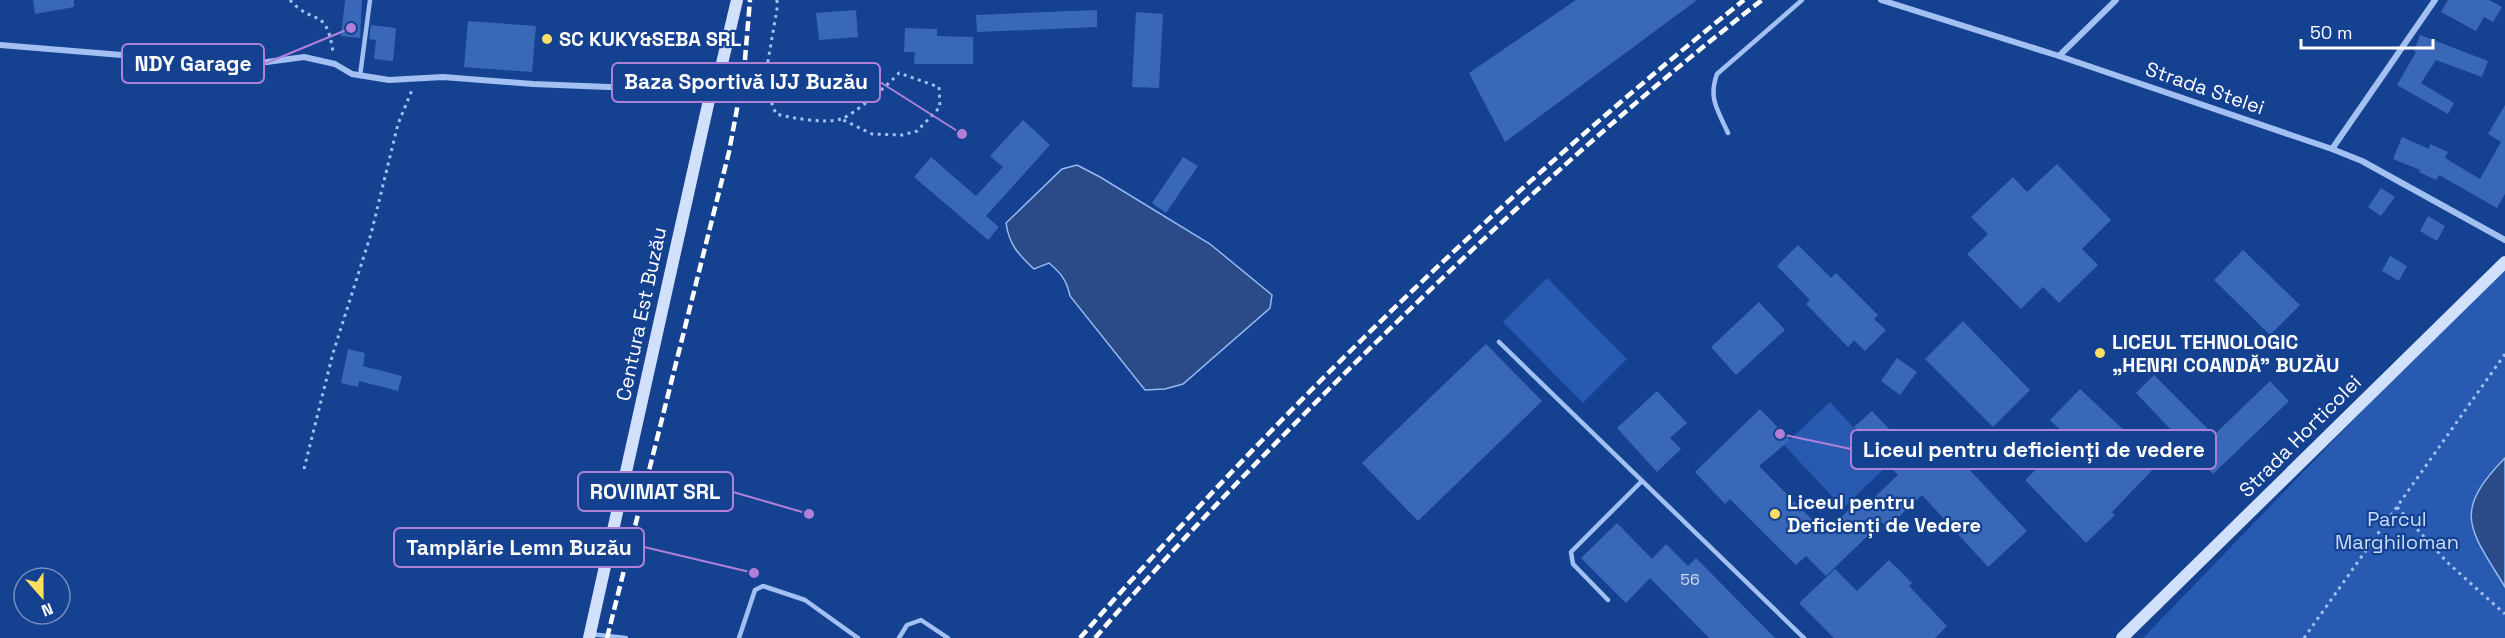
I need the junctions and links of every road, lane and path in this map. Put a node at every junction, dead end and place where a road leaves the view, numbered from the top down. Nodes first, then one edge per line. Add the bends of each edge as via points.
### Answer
1 (290, 0) edge
2 (370, 0) edge
3 (737, 0) edge
4 (777, 0) edge
5 (1802, 0) edge
6 (1881, 0) edge
7 (2116, 0) edge
8 (2435, 0) edge
9 (0, 45) edge
10 (2059, 56) junction
11 (335, 64) junction
12 (360, 76) junction
13 (424, 78) junction
14 (711, 92) junction
15 (841, 119) junction
16 (1728, 133) dead end
17 (2332, 149) junction
18 (2505, 240) edge
19 (2505, 262) edge
20 (1498, 342) dead end
21 (2505, 354) edge
22 (304, 469) dead end
23 (1642, 481) junction
24 (2397, 507) junction
25 (1608, 600) dead end
26 (2505, 614) edge
27 (590, 636) edge
28 (626, 638) edge
29 (739, 638) edge
30 (858, 638) edge
31 (899, 638) edge
32 (948, 638) edge
33 (1804, 638) edge
34 (2122, 638) edge
35 (2304, 638) edge

1 - 11 path via 327,25
2 - 12 lane
3 - 14 main road, Centura Est Buzău via 720,72
4 - 15 path via 764,84 776,114 798,120
5 - 16 lane via 1717,74 1712,88 1714,101
6 - 10 street, Strada Stelei
7 - 10 street
8 - 17 street
9 - 11 street via 244,65 304,57
10 - 17 street, Strada Stelei
11 - 12 street
12 - 13 street via 388,80
13 - 14 street
13 - 22 path via 410,93 398,124
14 - 27 main road, Centura Est Buzău
15 - 15 path via 886,88 899,73 939,87 940,107 917,131 872,134
17 - 18 street, Strada Stelei via 2362,161
19 - 34 main road, Strada Horticolei
20 - 23 lane
21 - 24 path
23 - 25 lane via 1571,552 1573,564
23 - 33 lane
24 - 26 path via 2448,563
24 - 35 path
27 - 28 lane
29 - 30 lane via 755,590 763,586 805,600
31 - 32 lane via 907,625 921,620

